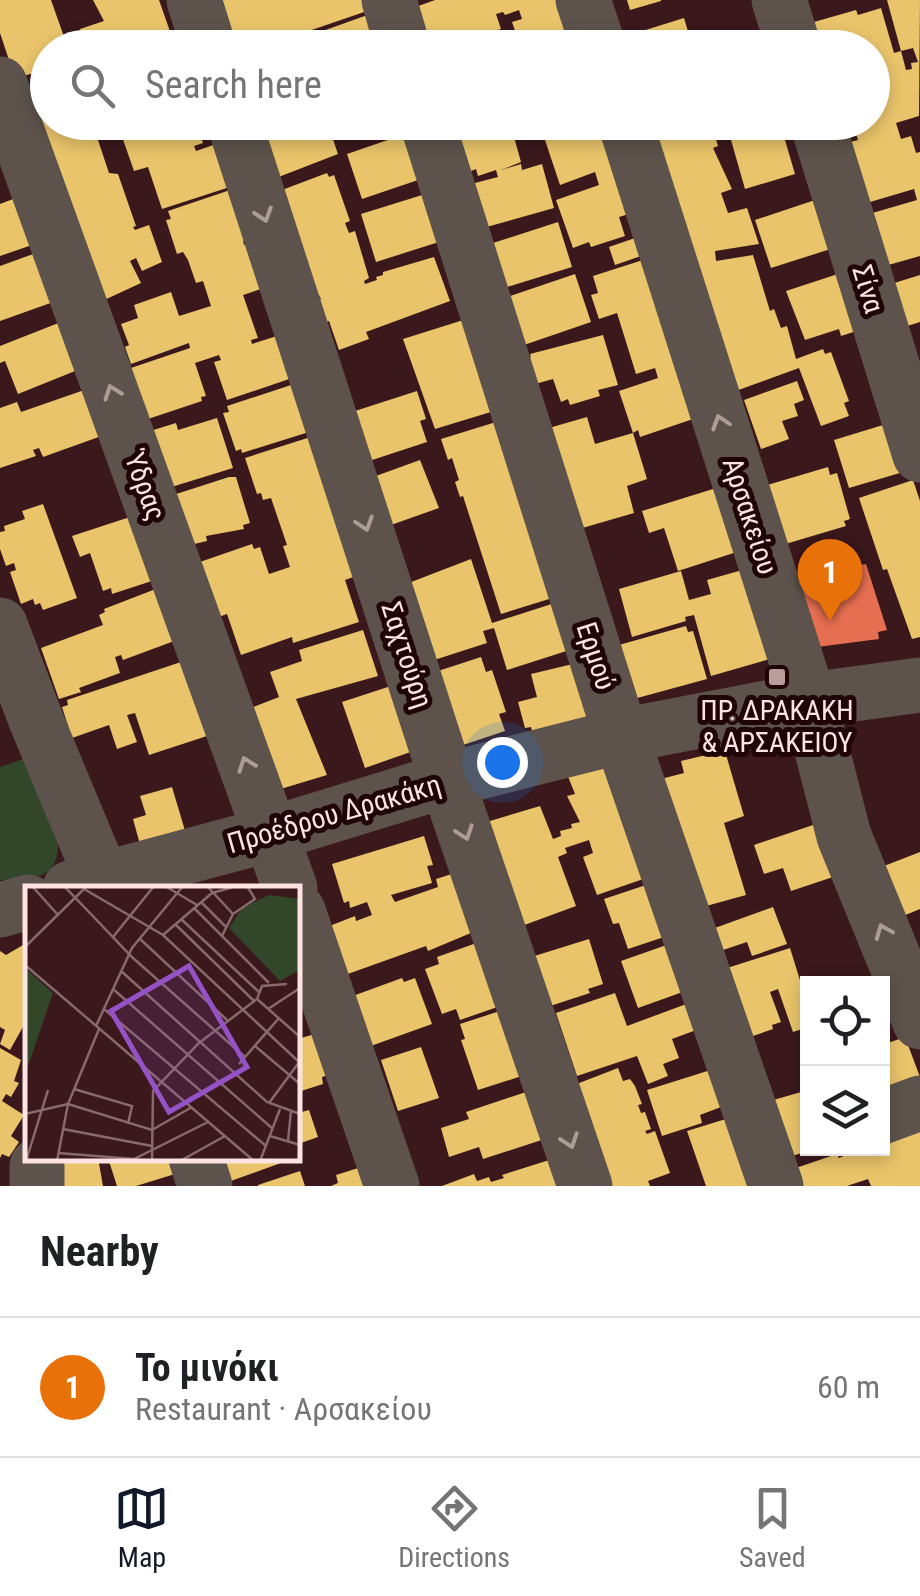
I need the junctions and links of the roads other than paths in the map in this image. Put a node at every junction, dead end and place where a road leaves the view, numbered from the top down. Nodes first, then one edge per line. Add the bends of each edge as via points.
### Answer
1 (194, 0) edge
2 (388, 0) edge
3 (584, 0) edge
4 (779, 0) edge
5 (203, 30) edge
6 (398, 30) edge
7 (593, 30) edge
8 (788, 30) edge
9 (0, 84) edge
10 (240, 140) edge
11 (433, 140) edge
12 (630, 140) edge
13 (823, 140) edge
14 (920, 455) edge
15 (0, 625) edge
16 (920, 685) edge
17 (809, 700) junction
18 (18, 728) edge
19 (621, 736) junction
20 (447, 780) junction
21 (272, 834) junction
22 (93, 885) edge
23 (289, 886) edge
24 (25, 903) edge
25 (0, 910) edge
26 (300, 916) edge
27 (920, 1022) edge
28 (920, 1103) edge
29 (890, 1114) edge
30 (197, 1161) edge
31 (205, 1186) edge
32 (392, 1186) edge
33 (585, 1186) edge
34 (776, 1186) edge

1 - 5 street
2 - 6 street
3 - 7 street
4 - 8 street
21 -> 9 street, Ύδρας
10 -> 20 street, Σαχτούρη
11 - 19 street, Ερμού
17 -> 12 street, Αρσακείου
13 - 14 street, Σίνα
15 - 18 street
16 - 17 street, Προέδρου Δρακάκη
17 - 19 street, Προέδρου Δρακάκη
27 -> 17 street, Αρσακείου via 844,836
18 - 22 street
19 - 20 street, Προέδρου Δρακάκη
19 - 34 street, Ερμού
20 - 21 street, Προέδρου Δρακάκη
20 -> 33 street, Σαχτούρη
21 - 22 street, Προέδρου Δρακάκη
21 - 23 street, Ύδρας
24 - 25 street
26 - 32 street
28 - 29 street
30 - 31 street

